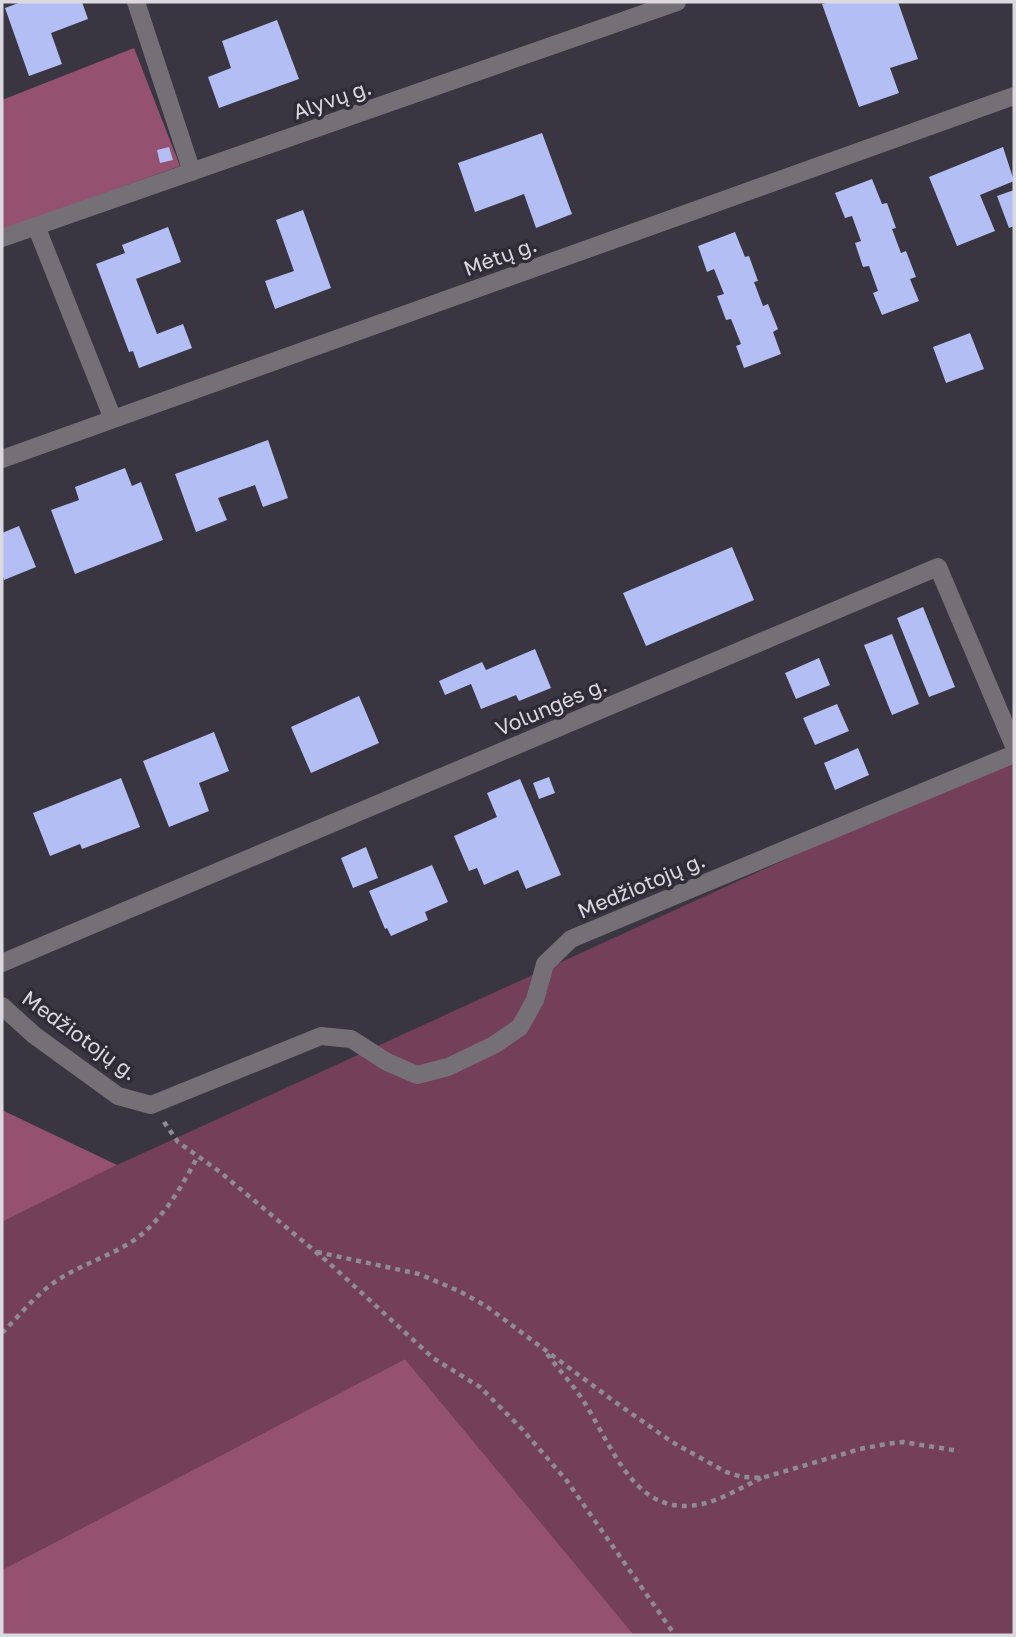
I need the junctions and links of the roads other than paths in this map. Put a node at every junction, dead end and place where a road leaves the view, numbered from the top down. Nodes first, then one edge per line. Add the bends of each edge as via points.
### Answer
1 (136, 2) edge
2 (677, 2) edge
3 (1014, 96) edge
4 (192, 172) junction
5 (36, 226) junction
6 (2, 238) edge
7 (113, 419) junction
8 (2, 459) edge
9 (1014, 746) edge
10 (1014, 754) edge
11 (2, 963) edge
12 (2, 1006) edge

1 - 4 street
2 - 4 street, Alyvų g.
3 - 7 street, Mėtų g.
4 - 5 street, Alyvų g.
5 - 6 street, Alyvų g.
5 - 7 street
7 - 8 street, Mėtų g.
9 - 11 street, Volungės g. via 938,567
10 - 12 street, Medžiotojų g. via 571,939 545,964 535,1000 520,1027 494,1045 438,1069 417,1074 351,1039 321,1036 151,1105 118,1096

